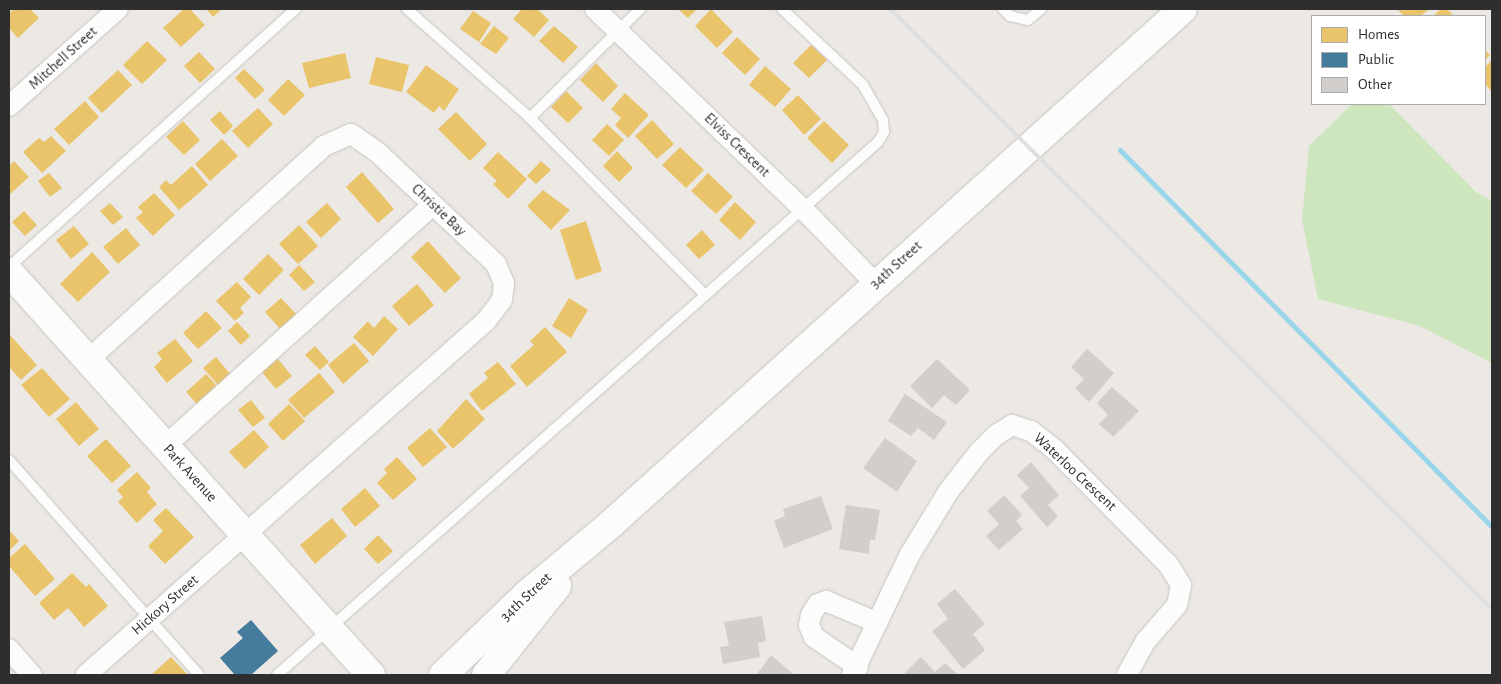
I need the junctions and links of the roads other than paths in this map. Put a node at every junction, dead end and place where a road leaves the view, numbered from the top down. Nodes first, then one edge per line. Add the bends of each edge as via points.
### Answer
1 (118, 9) edge
2 (296, 9) edge
3 (407, 9) edge
4 (595, 9) edge
5 (640, 9) edge
6 (782, 9) edge
7 (1003, 9) edge
8 (1041, 9) edge
9 (1183, 9) edge
10 (619, 30) junction
11 (9, 106) edge
12 (530, 118) junction
13 (433, 204) junction
14 (803, 209) junction
15 (9, 267) edge
16 (9, 272) edge
17 (876, 284) junction
18 (705, 295) junction
19 (88, 360) junction
20 (165, 446) junction
21 (9, 460) edge
22 (612, 523) junction
23 (245, 536) junction
24 (149, 618) junction
25 (878, 624) junction
26 (329, 629) junction
27 (9, 649) edge
28 (855, 671) edge
29 (32, 675) edge
30 (86, 675) edge
31 (199, 675) edge
32 (277, 675) edge
33 (371, 675) edge
34 (443, 675) edge
35 (486, 675) edge
36 (1127, 675) edge

1 - 11 street, Mitchell Street
2 - 15 lane
3 - 12 lane
4 - 10 street, Elviss Crescent
5 - 10 lane
6 - 14 lane via 863,85 883,120 884,132 878,142
7 - 8 lane via 1010,16 1028,20
9 - 17 main road, 34th Street
10 - 12 lane
10 - 14 street, Elviss Crescent
12 - 18 lane
13 - 19 street, Christie Bay via 377,152 351,134 324,146
13 - 20 street
13 - 23 street, Christie Bay via 496,264 504,283 502,300 486,321
14 - 17 street, Elviss Crescent
14 - 18 lane
16 - 19 main road, Park Avenue
17 - 22 main road, 34th Street
18 - 26 lane
19 - 20 main road, Park Avenue
20 - 23 main road, Park Avenue
21 - 24 lane
22 - 34 main road, 34th Street via 526,595
22 - 35 main road, 34th Street via 539,607
23 - 24 street, Hickory Street
23 - 26 main road, Park Avenue
24 - 30 street, Hickory Street
24 - 31 lane
25 - 28 street, Waterloo Crescent
25 - 28 street, Waterloo Crescent via 841,605 826,602 818,604 811,615 809,625 814,637
25 - 36 street, Waterloo Crescent via 909,556 948,492 979,452 996,435 1012,426 1031,431 1055,450 1168,564 1181,585 1177,605 1144,642
26 - 32 lane
26 - 33 main road, Park Avenue
27 - 29 street

